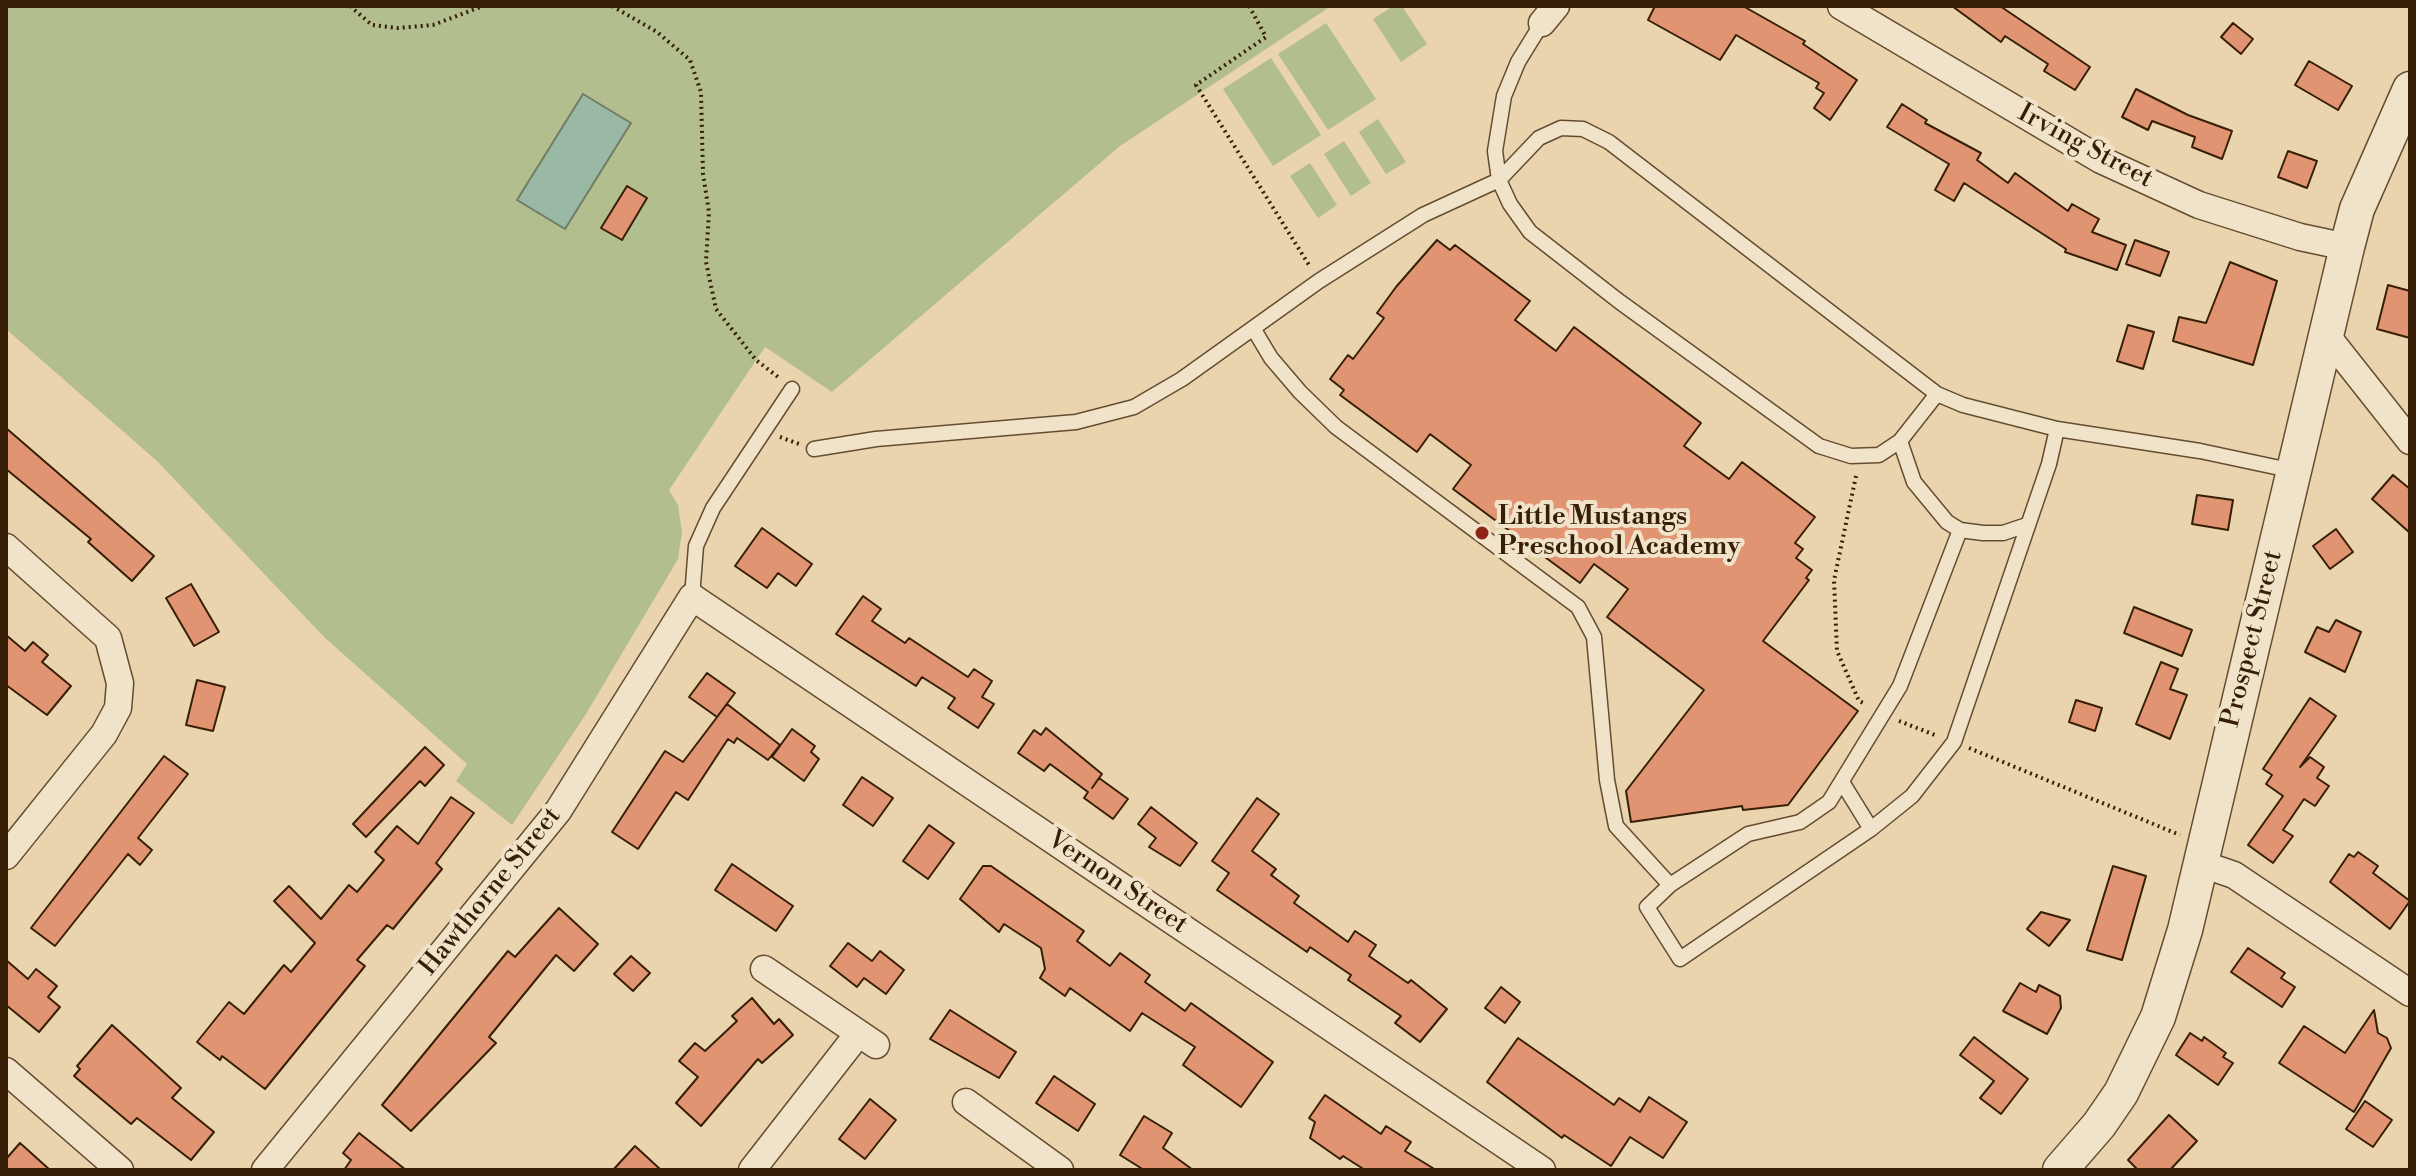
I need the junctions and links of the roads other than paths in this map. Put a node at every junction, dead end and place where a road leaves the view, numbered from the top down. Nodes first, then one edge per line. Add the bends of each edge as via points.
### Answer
1 (1841, 6) edge
2 (1549, 14) edge
3 (2410, 89) edge
4 (1499, 180) junction
5 (2347, 247) junction
6 (1253, 328) junction
7 (2327, 336) junction
8 (792, 389) road end
9 (1937, 394) junction
10 (2057, 429) junction
11 (1900, 441) junction
12 (2410, 441) edge
13 (814, 449) road end
14 (2294, 471) junction
15 (2027, 525) junction
16 (1960, 530) junction
17 (6, 547) edge
18 (692, 597) junction
19 (1842, 782) junction
20 (1871, 829) junction
21 (6, 856) edge
22 (2199, 863) junction
23 (1670, 885) junction
24 (764, 969) dead end
25 (2410, 993) edge
26 (6, 1071) edge
27 (966, 1102) dead end
28 (2071, 1167) edge
29 (120, 1170) edge
30 (265, 1170) edge
31 (752, 1170) edge
32 (1060, 1170) edge
33 (1542, 1170) edge

1 - 5 street, Irving Street via 2101,160 2199,205
2 - 4 lane via 1518,62 1504,96 1495,151
3 - 5 street, Prospect Street via 2357,209
4 - 6 lane via 1423,215
4 - 9 lane via 1539,138 1561,128 1583,129 1609,142
4 - 11 lane via 1530,232 1819,446 1851,456 1879,455
5 - 7 street, Prospect Street
6 - 13 lane via 1134,407 1076,422
6 - 23 lane via 1271,358 1336,427 1578,607 1594,637 1616,826
7 - 12 street
7 - 14 street, Prospect Street
8 - 18 lane via 713,508 696,546
9 - 10 lane
9 - 11 lane
10 - 14 lane
10 - 15 lane
11 - 16 lane via 1914,482
14 - 22 street, Prospect Street
15 - 16 lane via 2003,533
15 - 20 lane via 1954,742 1912,796
16 - 19 lane via 1900,686
17 - 21 street via 108,638 120,683 118,708 104,734
18 - 30 street, Hawthorne Street via 558,811
18 - 33 street, Vernon Street
19 - 20 lane
19 - 23 lane via 1829,802 1800,822 1748,834
20 - 23 lane via 1680,959 1647,907
22 - 25 street via 2234,875
22 - 28 street, Prospect Street via 2158,1017 2121,1093
24 - 31 street via 867,1040
26 - 29 street
27 - 32 street

